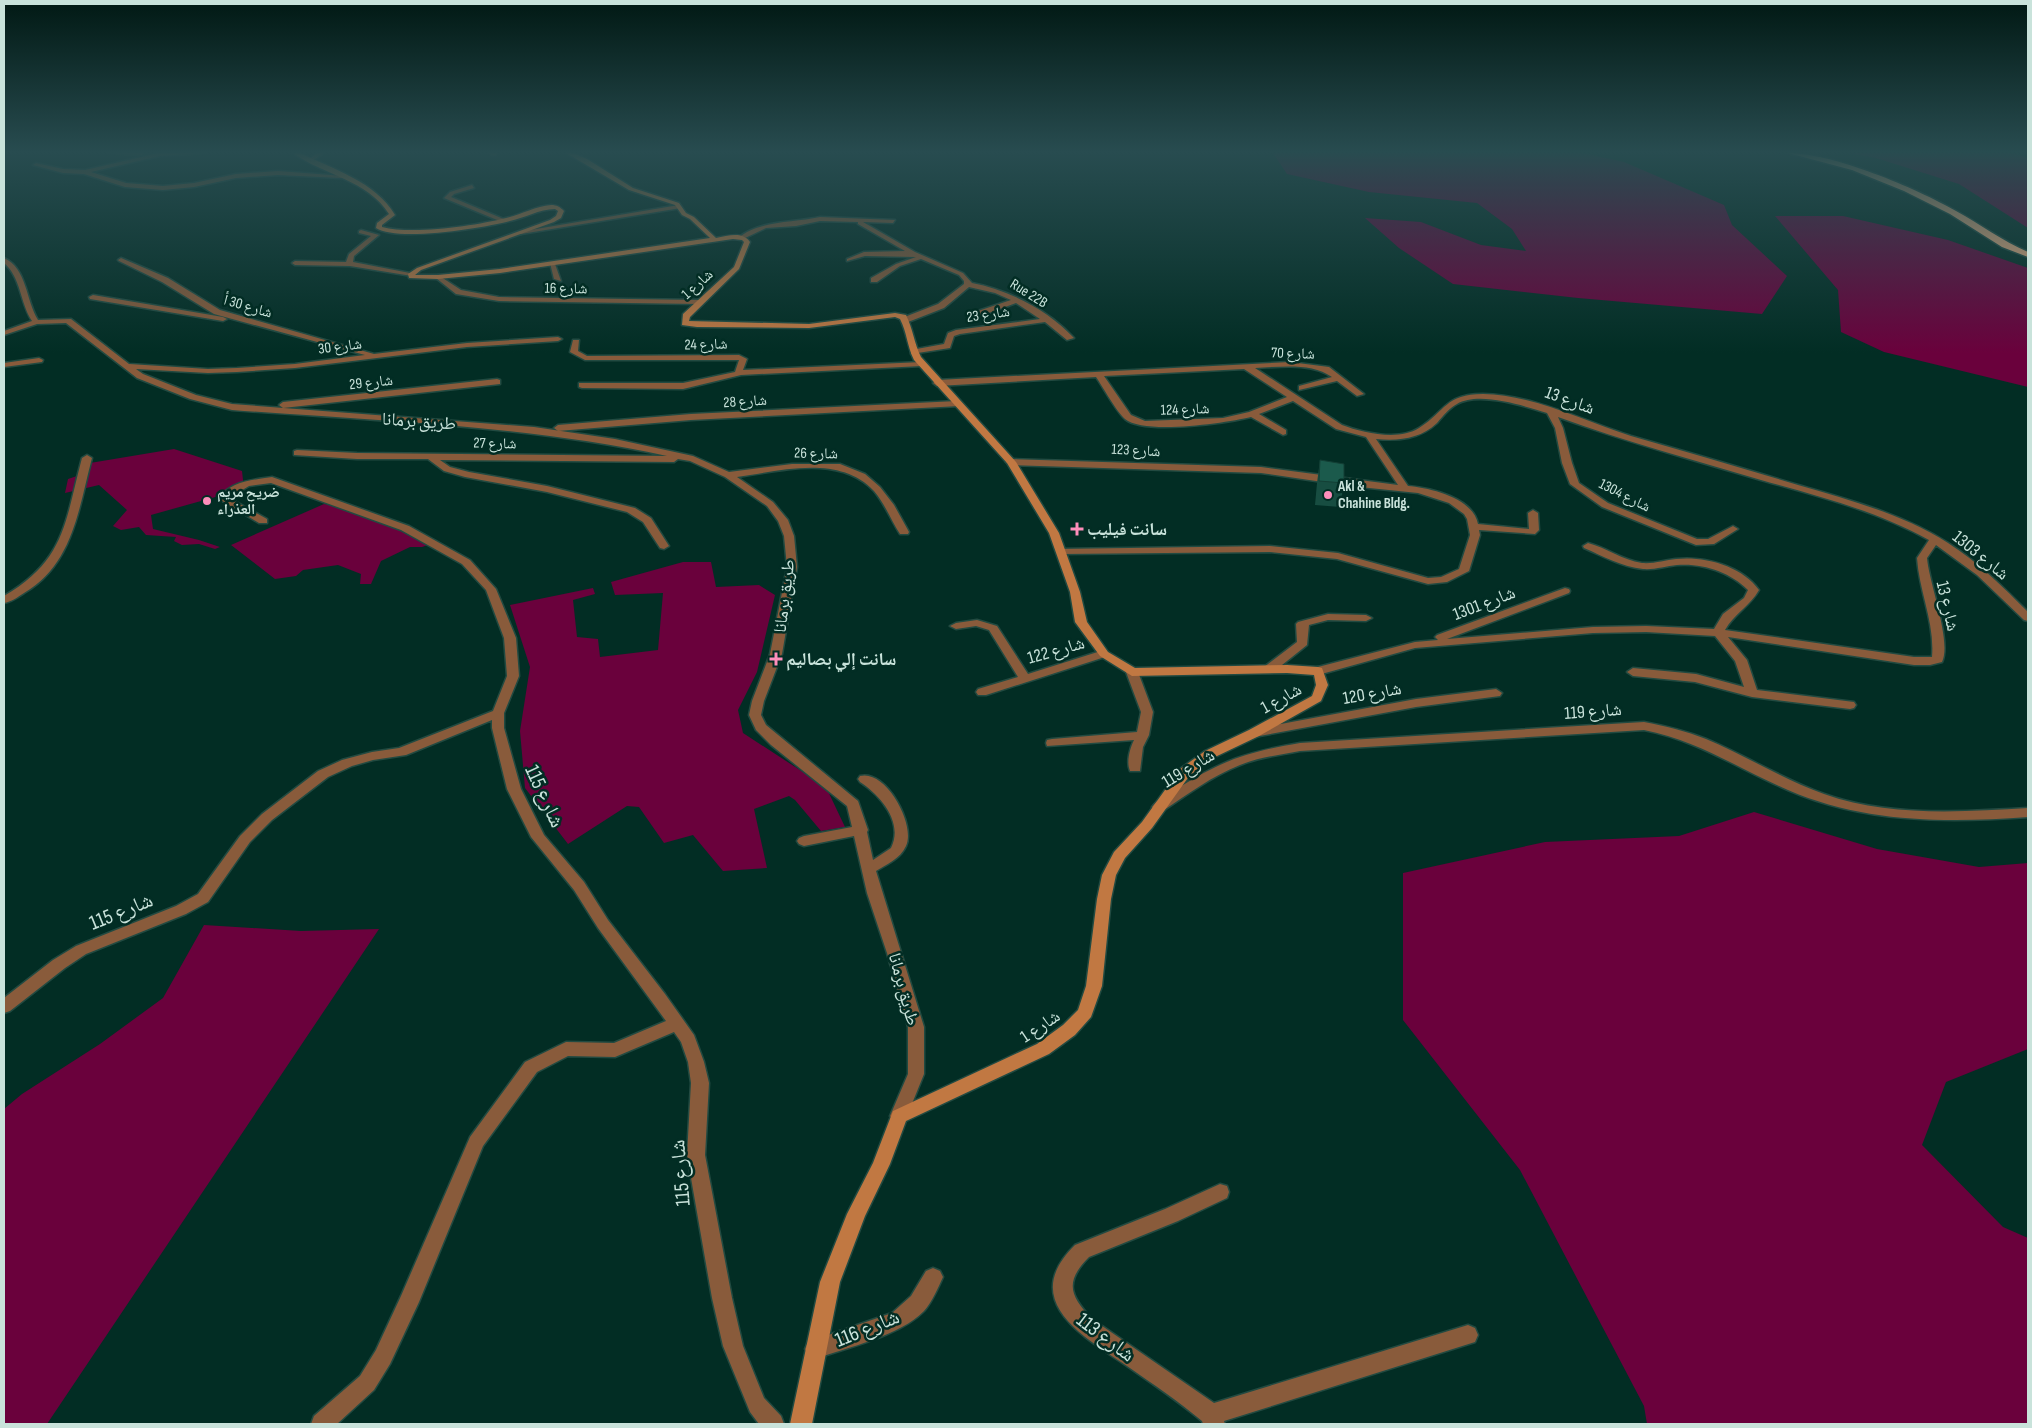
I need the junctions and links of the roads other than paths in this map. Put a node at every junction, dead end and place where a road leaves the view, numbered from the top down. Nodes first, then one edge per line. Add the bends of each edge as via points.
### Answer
1 (385, 220) edge
2 (501, 220) edge
3 (508, 220) edge
4 (553, 220) edge
5 (599, 220) edge
6 (694, 220) edge
7 (821, 220) edge
8 (832, 220) edge
9 (1965, 220) edge
10 (1979, 220) edge
11 (504, 221) junction
12 (858, 222) junction
13 (893, 222) dead end
14 (361, 232) dead end
15 (521, 232) junction
16 (714, 238) junction
17 (741, 238) junction
18 (2028, 248) edge
19 (913, 253) junction
20 (2028, 255) edge
21 (922, 257) junction
22 (4, 260) edge
23 (121, 260) dead end
24 (849, 260) dead end
25 (295, 263) dead end
26 (350, 264) junction
27 (552, 264) junction
28 (410, 275) junction
29 (438, 278) junction
30 (558, 279) dead end
31 (874, 280) dead end
32 (968, 285) junction
33 (93, 297) dead end
34 (1018, 300) junction
35 (700, 302) junction
36 (972, 316) dead end
37 (905, 320) junction
38 (1046, 320) junction
39 (36, 322) junction
40 (256, 324) junction
41 (4, 333) edge
42 (1070, 338) dead end
43 (558, 339) dead end
44 (576, 342) dead end
45 (914, 352) junction
46 (378, 356) junction
47 (39, 360) dead end
48 (922, 364) junction
49 (4, 365) edge
50 (126, 366) junction
51 (1247, 367) junction
52 (741, 373) junction
53 (1098, 374) junction
54 (1338, 378) junction
55 (497, 382) dead end
56 (937, 384) junction
57 (582, 385) dead end
58 (1302, 388) dead end
59 (1360, 394) dead end
60 (1293, 398) junction
61 (957, 404) junction
62 (248, 409) junction
63 (1551, 413) junction
64 (1252, 414) junction
65 (534, 430) junction
66 (1283, 432) dead end
67 (1369, 436) junction
68 (296, 453) dead end
69 (431, 457) junction
70 (87, 458) dead end
71 (692, 459) junction
72 (1011, 462) junction
73 (728, 475) junction
74 (1404, 487) junction
75 (1533, 513) dead end
76 (263, 521) dead end
77 (1474, 527) junction
78 (1733, 529) dead end
79 (904, 532) dead end
80 (1934, 540) junction
81 (664, 546) dead end
82 (1588, 546) dead end
83 (1061, 551) junction
84 (1565, 591) dead end
85 (4, 600) edge
86 (1366, 618) dead end
87 (2028, 618) edge
88 (956, 626) dead end
89 (1718, 632) junction
90 (1415, 645) junction
91 (1104, 654) junction
92 (1268, 670) junction
93 (1318, 671) junction
94 (1132, 672) junction
95 (1633, 672) dead end
96 (1025, 678) junction
97 (982, 692) dead end
98 (1496, 693) dead end
99 (1752, 693) junction
100 (1850, 705) dead end
101 (498, 713) junction
102 (1254, 733) junction
103 (1143, 735) junction
104 (1052, 743) dead end
105 (1135, 768) dead end
106 (865, 779) dead end
107 (1159, 807) junction
108 (2028, 813) edge
109 (861, 830) junction
110 (804, 841) dead end
111 (870, 868) junction
112 (4, 1006) edge
113 (677, 1024) junction
114 (899, 1116) junction
115 (1220, 1192) dead end
116 (933, 1277) dead end
117 (1468, 1335) dead end
118 (815, 1349) junction
119 (1212, 1419) edge
120 (322, 1424) edge
121 (773, 1424) edge
122 (801, 1424) edge

1 - 11 street via 379,224 382,230 428,230
2 - 11 street
3 - 11 street
4 - 15 street
5 - 15 street
6 - 16 street
7 - 17 street via 765,226
8 - 12 street
9 - 20 highway via 2005,245
10 - 18 highway
12 - 13 street
12 - 19 street
14 - 26 street via 376,235 351,255
15 - 28 street
16 - 17 street, شارع 1
16 - 27 street, شارع 1
17 - 35 street, شارع 1 via 747,242 736,268
19 - 21 street
19 - 24 street via 864,254
21 - 31 street via 898,265
21 - 32 street via 961,274
22 - 39 street via 20,278 26,303
23 - 40 street, شارع 30 أ via 166,280 217,312
25 - 26 street
26 - 28 street
27 - 29 street, شارع 1
27 - 30 street
28 - 29 street, شارع 1
29 - 35 street, شارع 16 via 459,292 499,299
32 - 34 street, Rue 22B via 995,289
32 - 37 street via 941,306
33 - 40 street
34 - 36 street
34 - 38 street, Rue 22B
35 - 37 street, شارع 1 via 686,316 685,323 809,326 895,315
37 - 45 street
38 - 42 street, Rue 22B
38 - 45 street, شارع 23 via 952,333 946,346
39 - 41 street, طريق برمانا
39 - 50 street, طريق برمانا via 68,322
40 - 46 street, شارع 30 أ
43 - 46 street, شارع 30 via 467,345
44 - 52 street, شارع 24 via 574,352 586,358 739,358 743,359
45 - 48 street
46 - 50 street, شارع 30 via 237,370
47 - 49 street
48 - 52 street, شارع 24
48 - 56 street
50 - 62 street, طريق برمانا via 148,380 193,397
51 - 53 street
51 - 54 street, شارع 70 via 1301,364 1326,369
51 - 60 street
52 - 57 street via 683,386
53 - 56 street
53 - 64 street, شارع 124 via 1128,417 1144,424 1223,421
54 - 58 street
54 - 59 street, شارع 70
55 - 62 street, شارع 29
56 - 61 street
60 - 64 street, شارع 124
60 - 67 street via 1346,430
61 - 65 street, شارع 28
61 - 72 street
62 - 65 street, طريق برمانا
63 - 67 street, شارع 13 via 1507,399 1456,399 1416,434
63 - 78 street, شارع 1304 via 1559,428 1575,484 1605,505 1696,542 1710,542
63 - 80 street, شارع 13 via 1826,496 1882,515
64 - 66 street
65 - 71 street, طريق برمانا via 615,442
67 - 74 street
68 - 69 street, شارع 27
69 - 71 street, شارع 27
69 - 81 street via 447,469 468,475 547,489 630,510 646,520
70 - 85 street via 69,532 52,565 36,580
71 - 73 street, طريق برمانا
72 - 74 street, شارع 123 via 1261,470
72 - 83 street via 1054,533
73 - 79 street, شارع 26 via 792,467 843,468 865,478 893,510
73 - 109 street, طريق برمانا via 770,504 783,520 789,536 792,567 776,654 755,715 760,727 853,804
74 - 77 street via 1452,501 1468,512
75 - 77 street via 1534,530 1531,532
76 - 101 street via 224,499 227,494 246,484 272,480 405,528 466,562 491,589 510,638 513,676
77 - 83 street via 1472,548 1464,571 1443,580 1414,578 1338,556 1270,549
80 - 87 street, شارع 1303 via 1965,559
80 - 89 street, شارع 13 via 1924,551 1922,570 1939,643 1938,659 1930,662 1900,659
82 - 89 street via 1641,566 1691,562 1742,578 1754,590 1748,600 1728,616
83 - 91 street via 1081,622
84 - 90 street, شارع 1301 via 1469,629
86 - 92 street via 1328,617 1305,622 1302,624 1303,643
88 - 96 street, شارع 122 via 978,623 993,628
89 - 90 street, شارع 13 via 1593,630
89 - 99 street via 1741,660
90 - 93 street, شارع 13
91 - 94 street
91 - 96 street, شارع 122
92 - 93 street, شارع 1
92 - 94 street, شارع 1
93 - 102 street, شارع 1 via 1322,684 1317,698
94 - 103 street via 1147,712
95 - 99 street via 1696,678
96 - 97 street
98 - 102 street, شارع 120 via 1416,703
99 - 100 street
101 - 112 street, شارع 115 via 401,752 347,763 323,774 266,817 203,898 81,950
101 - 113 street, شارع 115 via 498,728 514,789 538,837 579,886
102 - 107 street, شارع 1 via 1210,754 1185,772
103 - 104 street
103 - 105 street via 1137,747
106 - 111 street via 884,793 894,809 902,833 897,850
107 - 108 street, شارع 119 via 1208,775 1267,752 1644,726 1696,738 1794,787 1849,804 1918,816
107 - 114 street, شارع 1 via 1147,825 1119,854 1109,875 1094,986 1085,1013 1043,1049
109 - 110 street
109 - 111 street, طريق برمانا
111 - 114 street, طريق برمانا via 874,893 916,1027 916,1074
113 - 120 street via 615,1050 566,1048 531,1067 476,1142 383,1357 367,1383
113 - 121 street, شارع 115 via 688,1040 700,1083 696,1155 733,1346 757,1405
114 - 118 street, طريق برمانا via 830,1282
115 - 119 street, شارع 113 via 1082,1252 1071,1262 1063,1283 1069,1308 1085,1326 1190,1397
116 - 118 street, شارع 116 via 918,1303 898,1320
117 - 119 street
118 - 122 street, طريق برمانا

